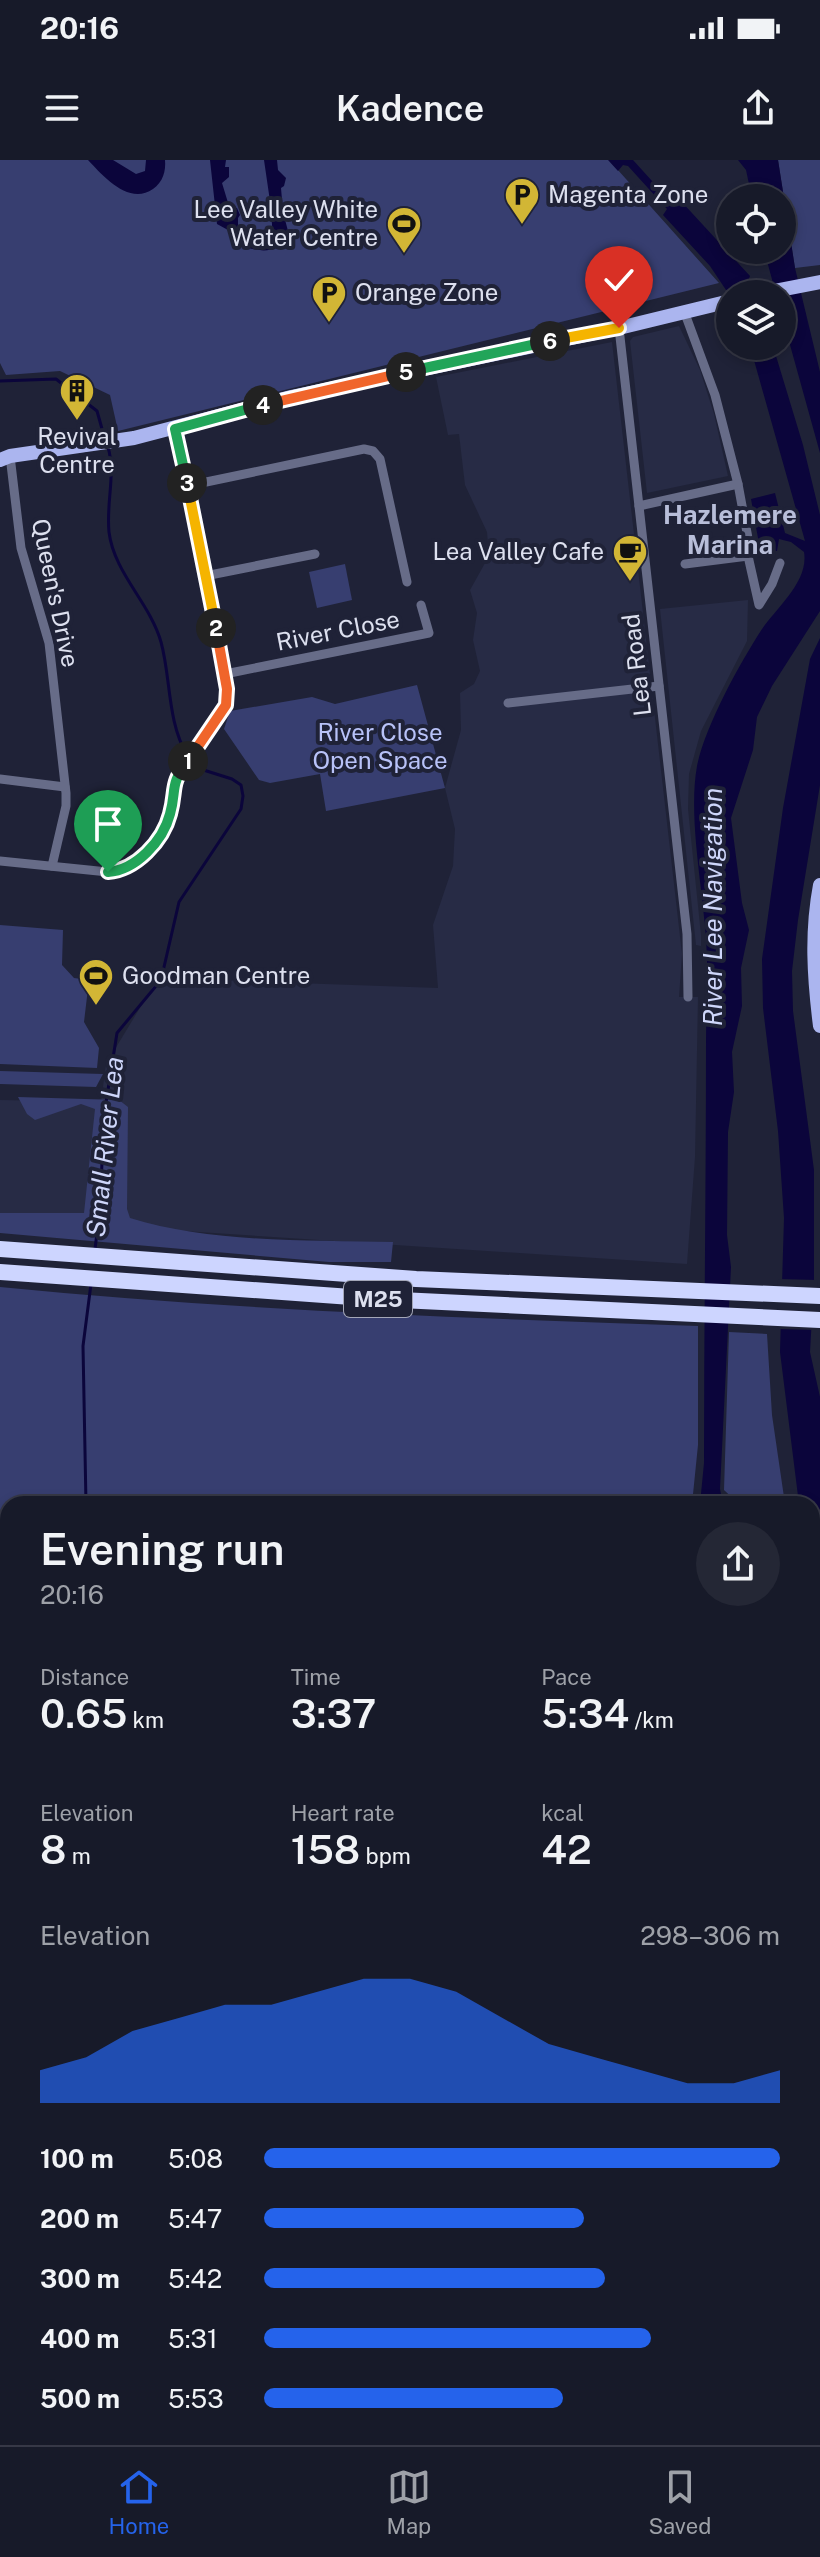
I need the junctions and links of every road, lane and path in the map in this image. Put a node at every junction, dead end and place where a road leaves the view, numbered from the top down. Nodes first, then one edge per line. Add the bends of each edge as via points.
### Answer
1 (716, 304) edge
2 (684, 311) junction
3 (619, 328) junction
4 (175, 429) junction
5 (3, 457) edge
6 (738, 484) junction
7 (187, 486) junction
8 (639, 506) junction
9 (315, 554) dead end
10 (748, 556) junction
11 (780, 563) dead end
12 (685, 564) dead end
13 (205, 576) junction
14 (407, 582) dead end
15 (421, 605) dead end
16 (225, 674) junction
17 (659, 686) junction
18 (508, 703) dead end
19 (0, 779) edge
20 (65, 787) junction
21 (0, 861) edge
22 (52, 866) junction
23 (820, 885) edge
24 (688, 997) dead end
25 (820, 1026) edge
26 (0, 1249) edge
27 (0, 1272) edge
28 (820, 1296) edge
29 (820, 1320) edge

1 - 2 main road
2 - 3 main road
2 - 6 street via 710,377
3 - 4 main road via 291,397
3 - 8 street, Lea Road
4 - 5 main road
4 - 7 street
5 - 20 street, Queen's Drive via 21,548 49,643
6 - 8 street
6 - 10 street
7 - 13 street
7 - 14 street via 373,451 380,459
8 - 17 street, Lea Road
9 - 13 street
10 - 11 street via 759,605
10 - 12 street
13 - 16 street
15 - 16 street, River Close via 429,633
16 - 22 street via 226,705 173,783 169,818 137,861 108,872
17 - 18 street
17 - 24 street, Lea Road via 687,934
19 - 20 street
20 - 22 street, Queen's Drive via 66,806
21 - 22 street
23 - 25 main road via 813,933
26 - 28 highway, M25 via 384,1277
27 - 29 highway, M25 via 327,1296

